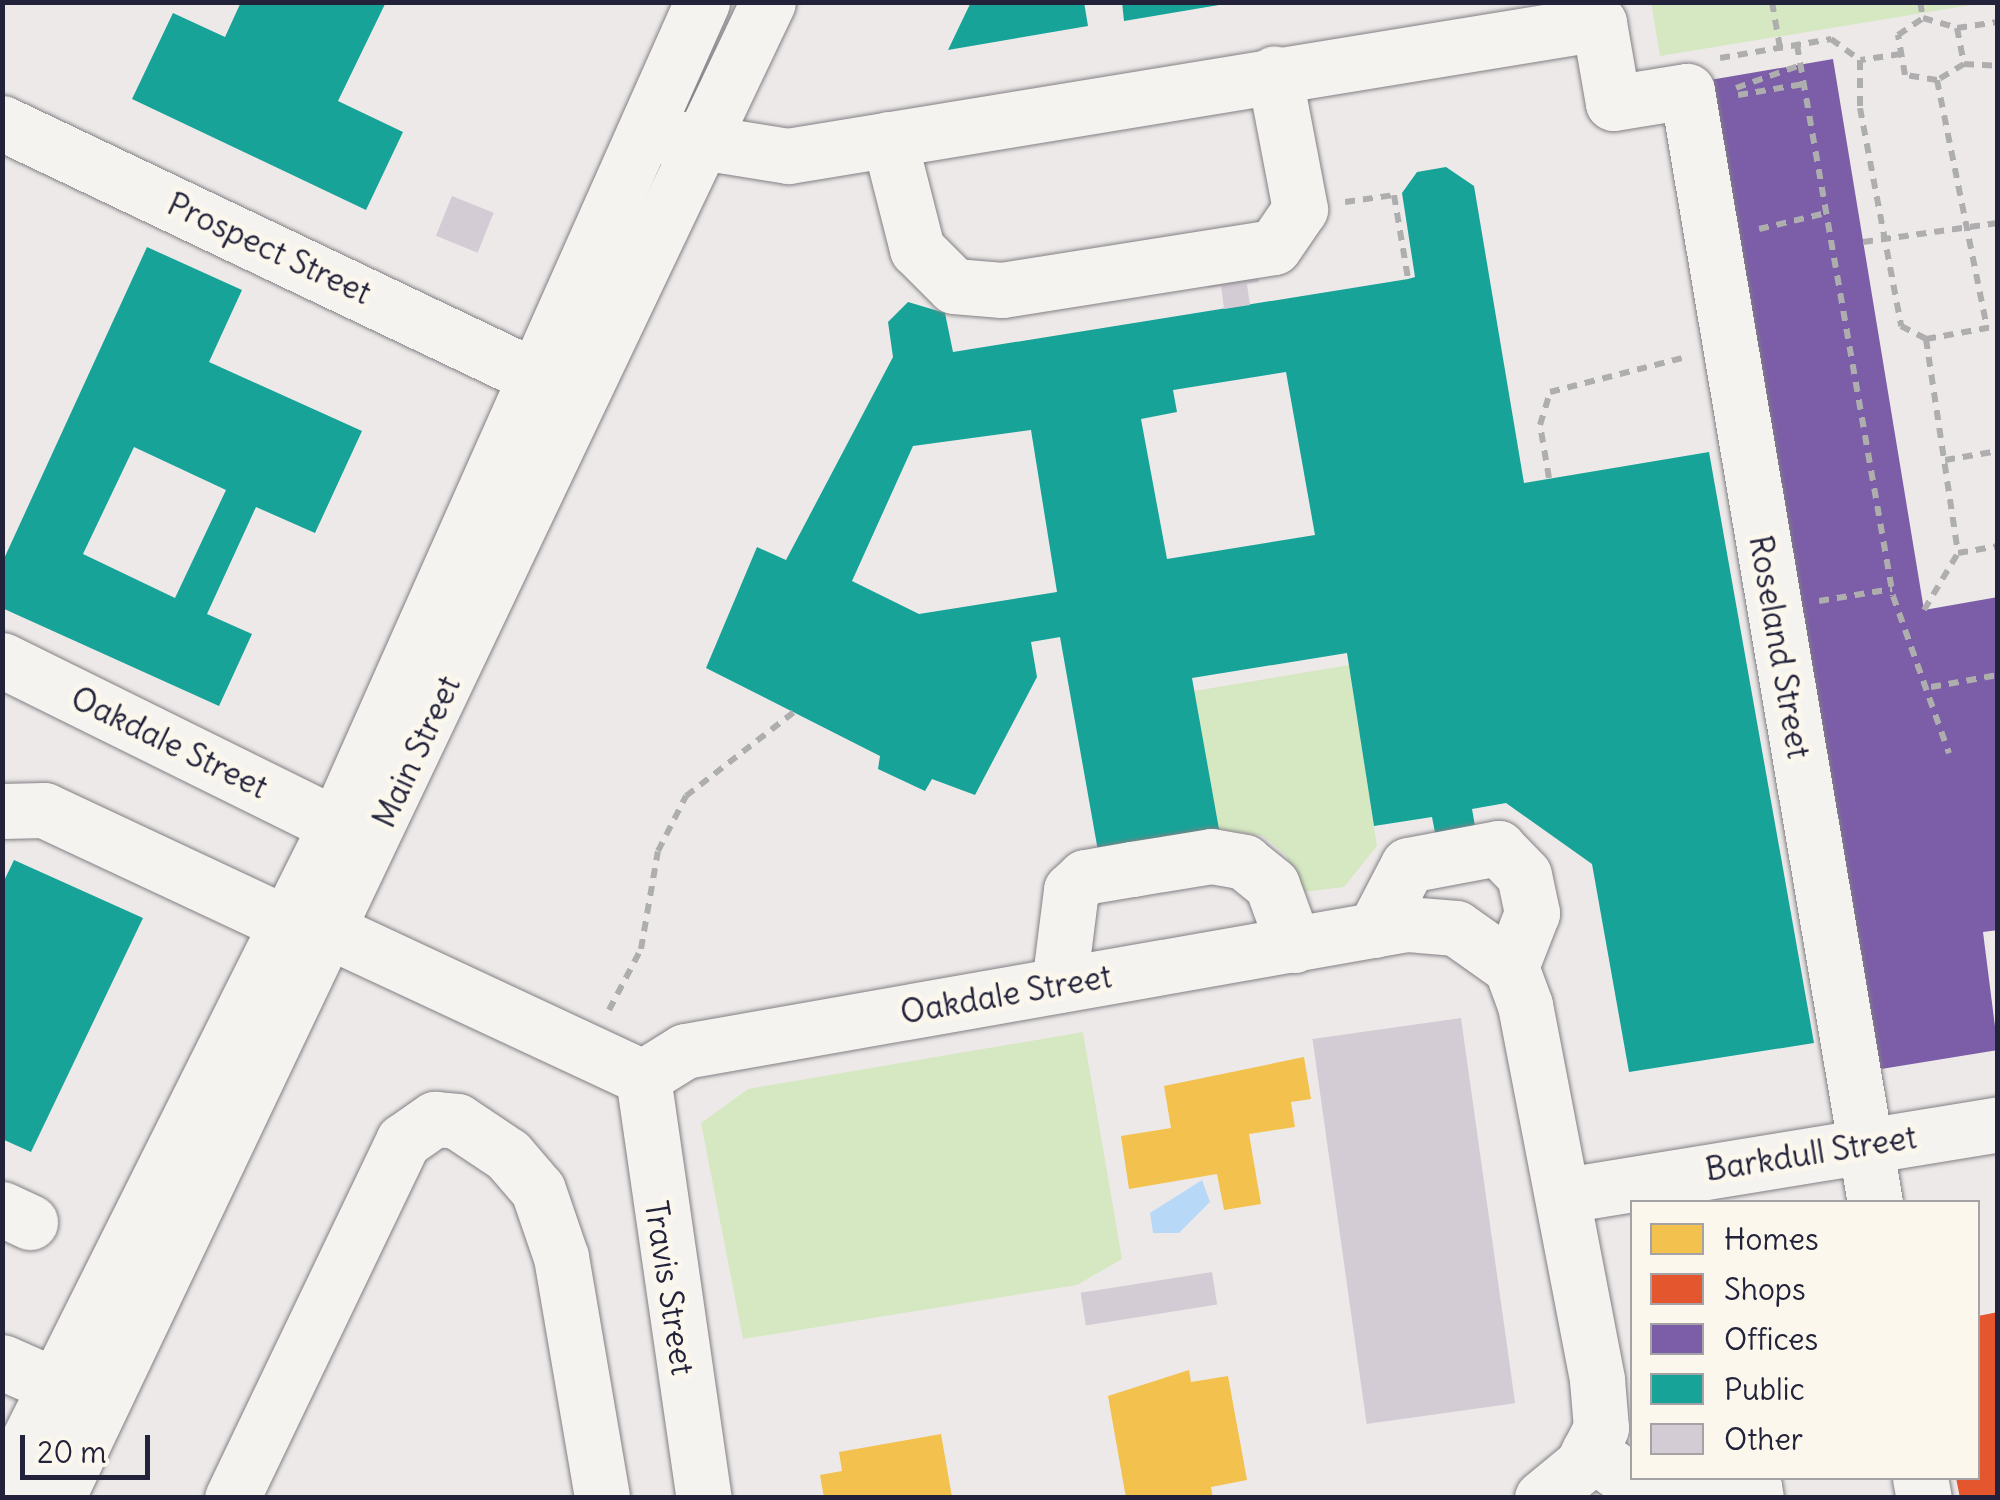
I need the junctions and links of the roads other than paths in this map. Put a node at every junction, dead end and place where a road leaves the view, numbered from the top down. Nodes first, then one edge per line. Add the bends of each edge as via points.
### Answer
1 (702, 2) edge
2 (768, 2) edge
3 (1274, 72) junction
4 (2, 123) edge
5 (645, 133) junction
6 (890, 140) junction
7 (698, 146) junction
8 (536, 377) junction
9 (2, 660) edge
10 (3, 813) edge
11 (336, 825) junction
12 (306, 923) junction
13 (1374, 930) junction
14 (1294, 944) junction
15 (1512, 967) junction
16 (1059, 985) junction
17 (643, 1077) junction
18 (1998, 1124) edge
19 (1865, 1145) junction
20 (1696, 1188) edge
21 (1566, 1195) junction
22 (1875, 1200) edge
23 (2, 1362) edge
24 (78, 1396) junction
25 (1589, 1451) junction
26 (1754, 1487) edge
27 (2, 1493) edge
28 (58, 1498) edge
29 (232, 1498) edge
30 (602, 1498) edge
31 (704, 1498) edge
32 (1542, 1498) edge
33 (1655, 1498) edge
34 (1683, 1498) edge

1 - 5 street, Main Street
2 - 7 street, Main Street
3 - 6 street
3 - 6 street via 1300,209 1274,247 1002,290 954,286 917,249
3 - 19 street, Roseland Street via 1600,22 1613,104 1710,94
4 - 8 street, Prospect Street
5 - 7 street
5 - 8 street, Main Street
6 - 7 street via 788,156
7 - 12 street, Main Street
8 - 11 street, Main Street
9 - 11 street, Oakdale Street
10 - 12 street via 44,810
11 - 12 street, Main Street
12 - 17 street
12 - 24 street, Main Street
13 - 14 street, Oakdale Street
13 - 15 street, Oakdale Street via 1456,928
13 - 15 street via 1408,865 1498,848 1524,875 1532,913
14 - 16 street, Oakdale Street
14 - 16 street via 1272,885 1244,862 1210,856 1085,877 1071,890
15 - 21 street
16 - 17 street, Oakdale Street via 685,1051
17 - 31 street, Travis Street
18 - 19 street, Barkdull Street
19 - 20 street, Barkdull Street
19 - 22 street, Roseland Street
20 - 21 street, Barkdull Street
21 - 25 street via 1597,1380 1601,1428
23 - 24 street
24 - 27 street, Main Street
24 - 28 street, Main Street
25 - 32 street
25 - 33 street
26 - 34 street
29 - 30 street via 403,1142 435,1119 457,1121 508,1155 538,1190 561,1256

